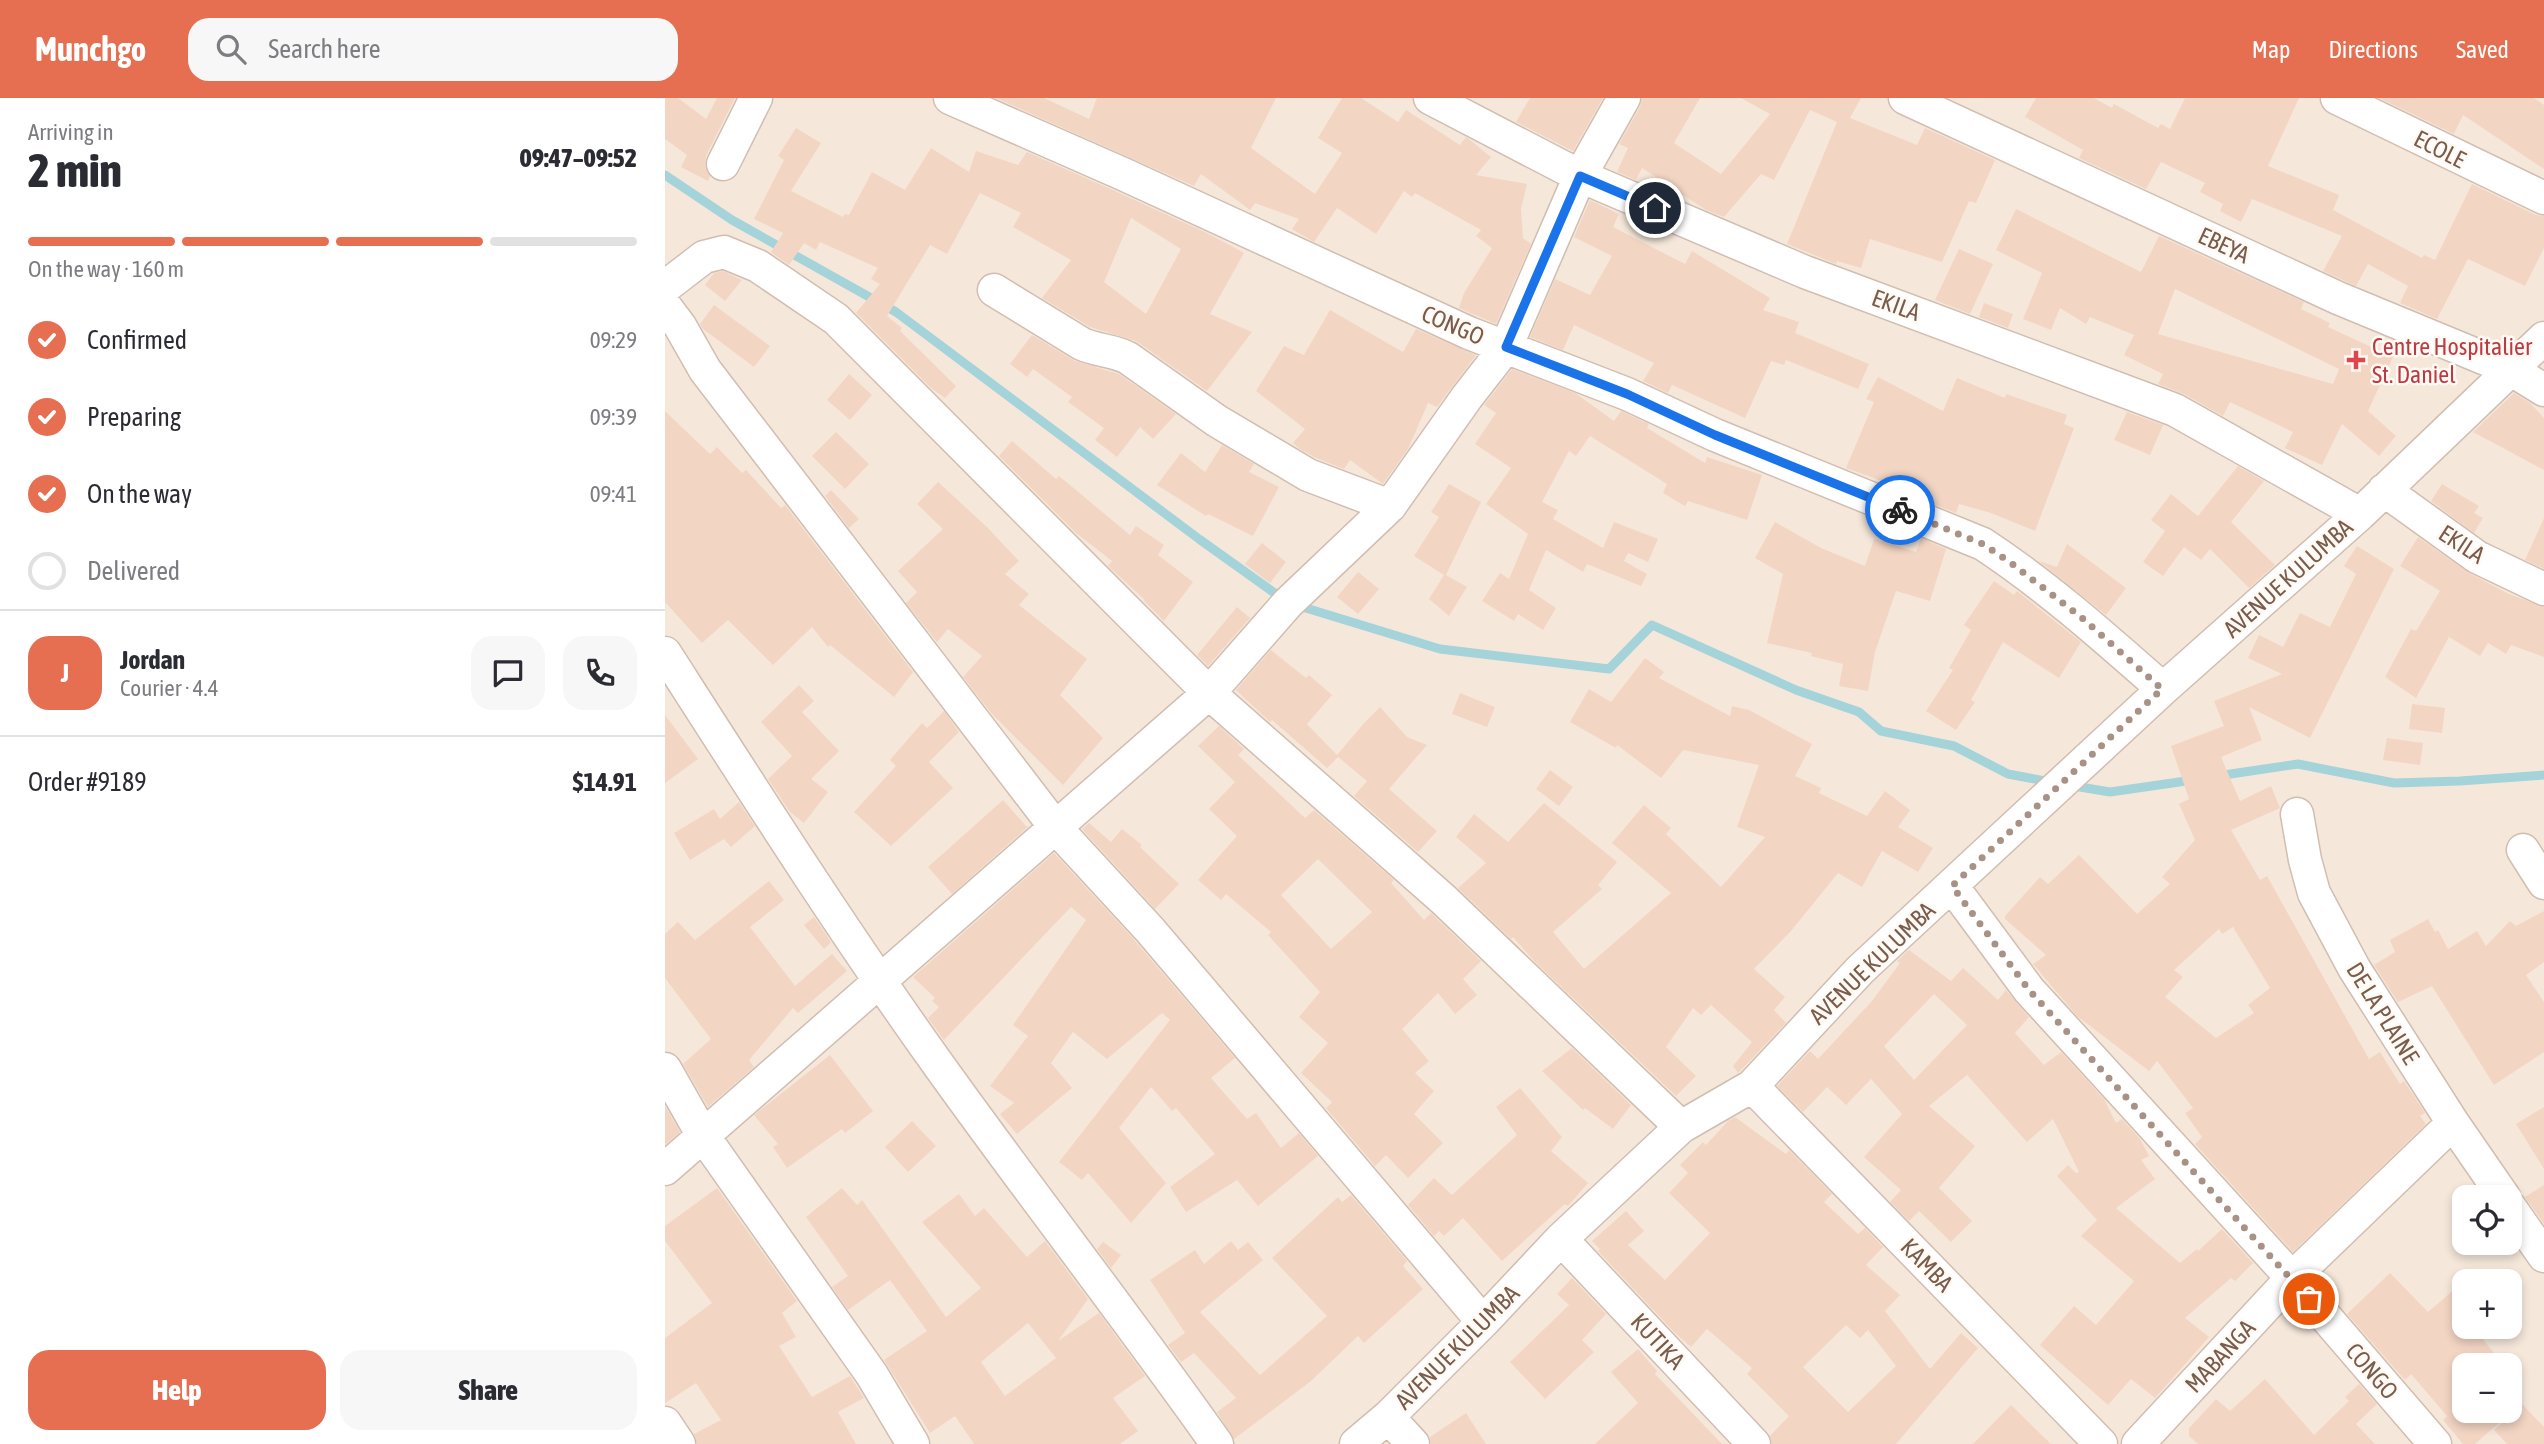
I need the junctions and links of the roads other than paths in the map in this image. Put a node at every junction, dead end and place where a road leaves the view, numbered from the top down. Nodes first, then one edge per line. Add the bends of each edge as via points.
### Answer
1 (756, 98) edge
2 (950, 98) edge
3 (1430, 98) edge
4 (1624, 98) edge
5 (1905, 98) edge
6 (2337, 98) edge
7 (723, 164) dead end
8 (1580, 176) junction
9 (2544, 198) edge
10 (665, 287) edge
11 (994, 290) dead end
12 (665, 306) edge
13 (2544, 338) edge
14 (1506, 347) junction
15 (2509, 369) junction
16 (2544, 390) edge
17 (2385, 490) junction
18 (1390, 506) junction
19 (2360, 514) junction
20 (2544, 589) edge
21 (665, 653) edge
22 (2162, 689) junction
23 (1209, 693) junction
24 (2297, 814) dead end
25 (1056, 828) junction
26 (2523, 850) dead end
27 (2544, 883) edge
28 (1952, 886) junction
29 (879, 981) junction
30 (665, 1069) edge
31 (1752, 1086) junction
32 (2453, 1123) junction
33 (1681, 1127) junction
34 (702, 1134) junction
35 (665, 1169) edge
36 (2496, 1185) edge
37 (2522, 1225) edge
38 (1561, 1239) junction
39 (2544, 1256) edge
40 (2292, 1278) junction
41 (1483, 1322) junction
42 (1388, 1417) junction
43 (665, 1423) edge
44 (679, 1444) edge
45 (913, 1444) edge
46 (1217, 1444) edge
47 (1356, 1444) edge
48 (1413, 1444) edge
49 (1755, 1444) edge
50 (2101, 1444) edge
51 (2138, 1444) edge
52 (2435, 1444) edge

1 - 7 street
2 - 14 street, CONGO
3 - 8 street, EKILA
4 - 8 street
5 - 15 street, EBEYA via 2337,298
6 - 9 street, ECOLE
8 - 14 street
8 - 19 street, EKILA via 1805,272 2175,410
10 - 23 street via 704,257 724,252 758,266 836,319
11 - 18 street via 1082,344 1128,358 1217,421 1308,475
12 - 25 street via 705,370
13 - 15 street, AVENUE KULUMBA
14 - 18 street
14 - 22 street, CONGO via 1983,544 2081,617
15 - 16 street, EBEYA
15 - 17 street, AVENUE KULUMBA
17 - 19 street, AVENUE KULUMBA
17 - 20 street, EKILA via 2477,557
18 - 23 street via 1288,603
19 - 22 street, AVENUE KULUMBA
21 - 29 street
22 - 28 street, AVENUE KULUMBA
23 - 25 street
23 - 33 street via 1444,900
24 - 32 street, DE LA PLAINE via 2314,893 2354,968
25 - 29 street
25 - 41 street via 1150,930
26 - 27 street
28 - 31 street, AVENUE KULUMBA via 1860,970
28 - 40 street, CONGO via 2029,990
29 - 34 street
29 - 46 street
30 - 34 street
31 - 33 street, AVENUE KULUMBA
31 - 50 street, KAMBA
32 - 36 street, DE LA PLAINE
32 - 40 street, MABANGA
33 - 38 street, AVENUE KULUMBA
34 - 35 street
34 - 45 street via 872,1375
37 - 39 street
38 - 41 street, AVENUE KULUMBA
38 - 49 street, KUTIKA
40 - 51 street, MABANGA
40 - 52 street, CONGO
41 - 42 street, AVENUE KULUMBA
42 - 47 street, AVENUE KULUMBA
42 - 48 street
43 - 44 street

